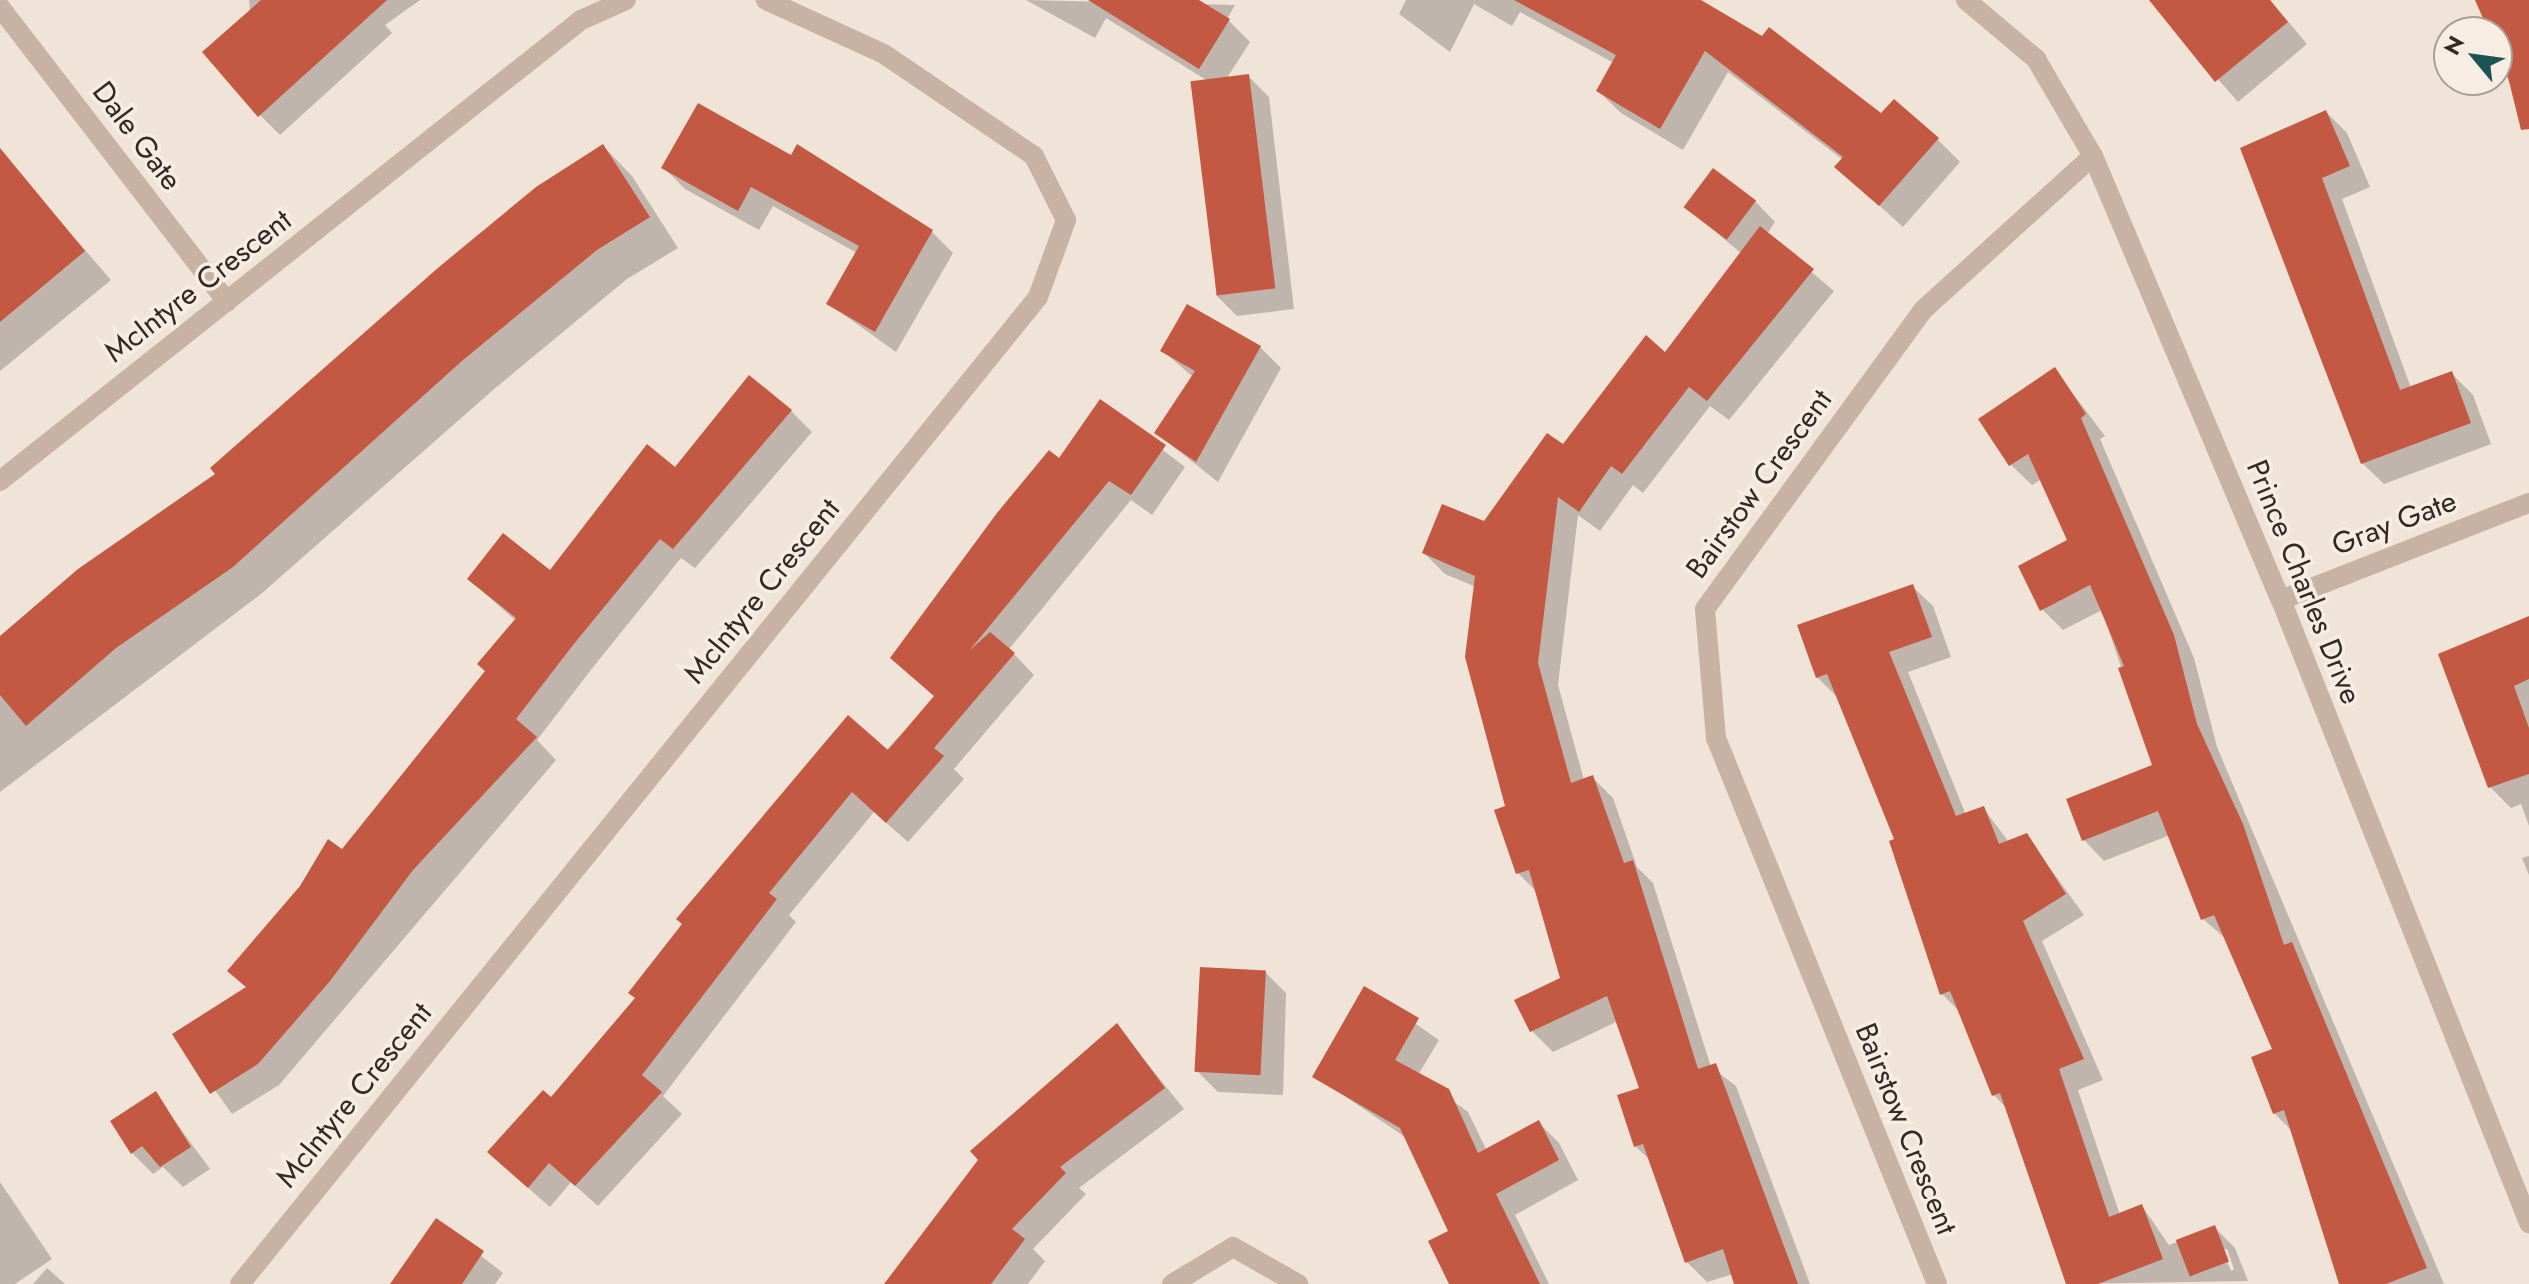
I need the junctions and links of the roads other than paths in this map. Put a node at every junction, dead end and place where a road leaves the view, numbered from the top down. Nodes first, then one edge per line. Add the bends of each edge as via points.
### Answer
1 (626, 0) edge
2 (766, 0) edge
3 (1966, 0) edge
4 (0, 7) edge
5 (2093, 156) junction
6 (227, 302) junction
7 (0, 481) edge
8 (2529, 503) edge
9 (2281, 600) junction
10 (2529, 1223) edge
11 (240, 1284) edge
12 (1172, 1284) edge
13 (1298, 1284) edge
14 (1937, 1284) edge

1 - 6 street, McIntyre Crescent via 581,20
2 - 11 street, McIntyre Crescent via 884,54 1034,156 1066,220 1038,297
3 - 5 street, Prince Charles Drive via 2036,59
4 - 6 street, Dale Gate
5 - 9 street, Prince Charles Drive
5 - 14 street, Bairstow Crescent via 1923,310 1705,609 1716,738
6 - 7 street, McIntyre Crescent
8 - 9 street, Gray Gate
9 - 10 street, Prince Charles Drive
12 - 13 street via 1233,1247

